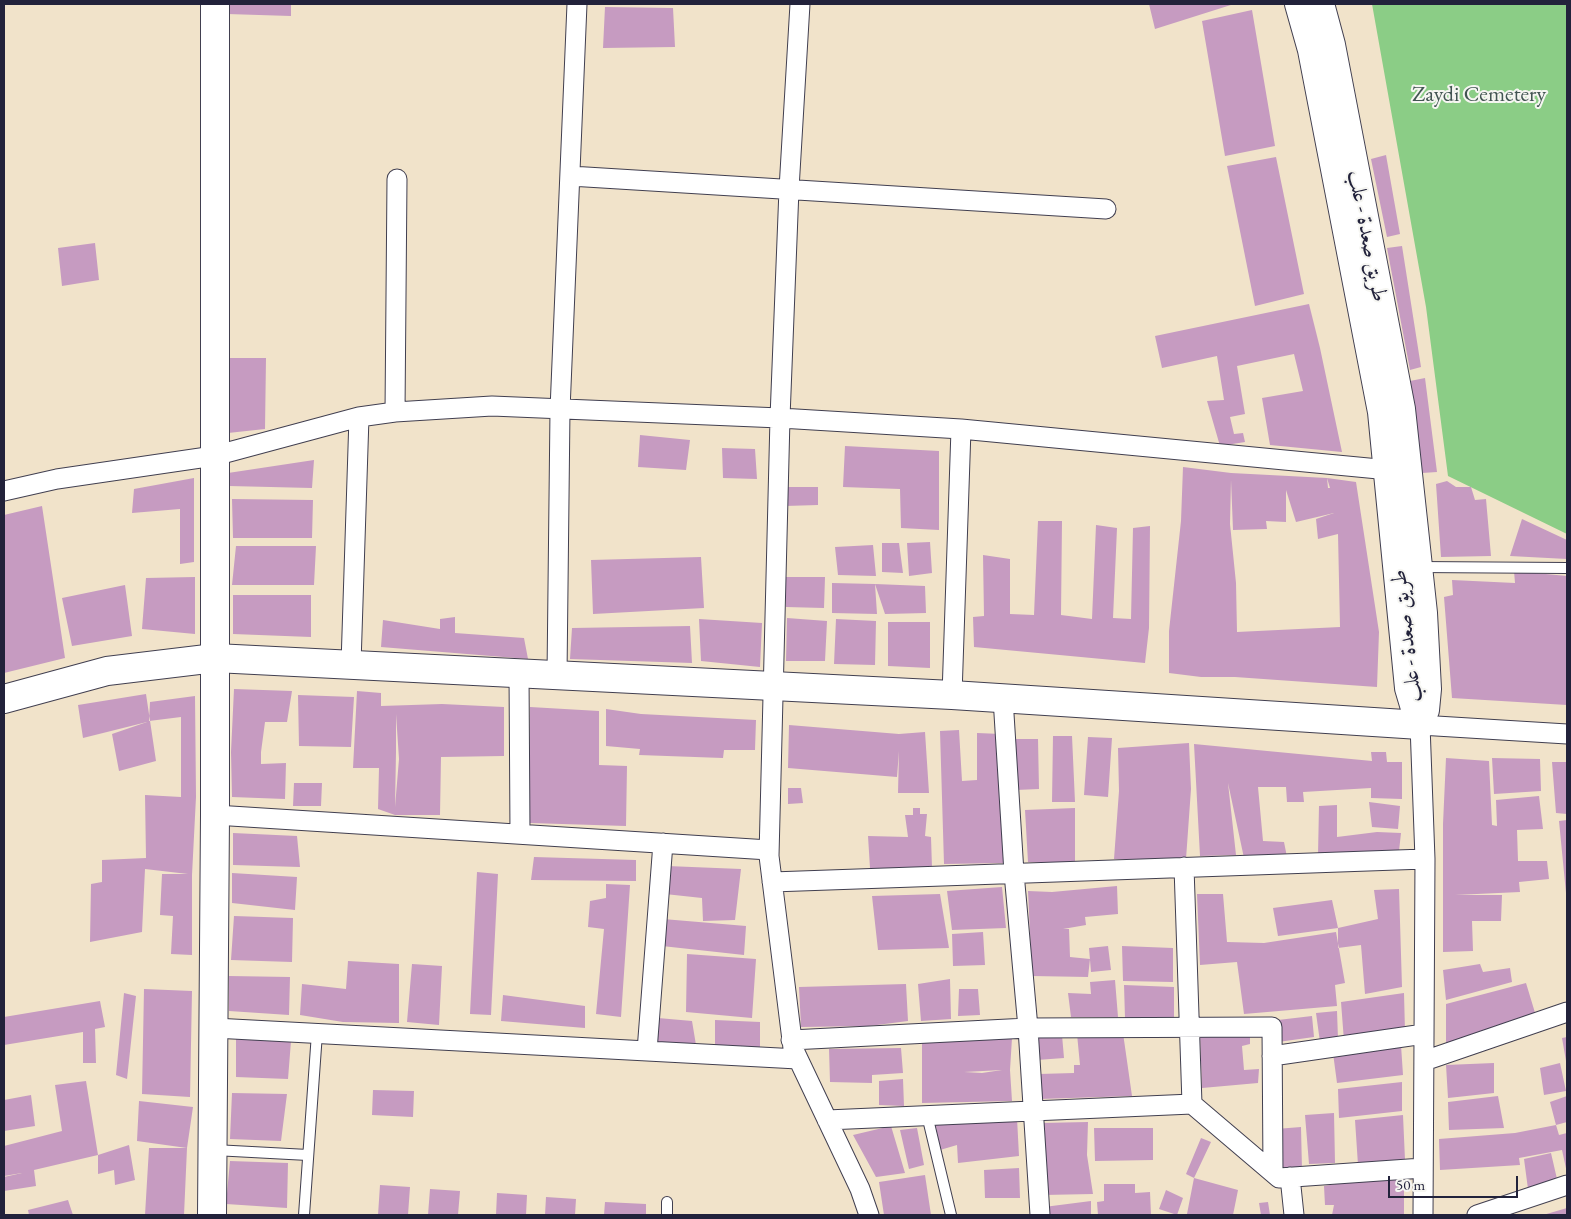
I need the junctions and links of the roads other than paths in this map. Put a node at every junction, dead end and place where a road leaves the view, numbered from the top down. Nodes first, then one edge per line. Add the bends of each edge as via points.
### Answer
1 (215, 4) edge
2 (577, 4) edge
3 (800, 4) edge
4 (1299, 4) edge
5 (1320, 4) edge
6 (570, 176) junction
7 (397, 179) dead end
8 (789, 189) junction
9 (1106, 209) dead end
10 (560, 410) junction
11 (395, 412) junction
12 (359, 417) junction
13 (780, 418) junction
14 (961, 429) junction
15 (214, 456) junction
16 (1399, 469) junction
17 (4, 491) edge
18 (1418, 567) junction
19 (1567, 568) edge
20 (215, 658) junction
21 (351, 664) junction
22 (519, 673) junction
23 (556, 675) junction
24 (775, 686) junction
25 (952, 695) junction
26 (1003, 698) junction
27 (4, 699) edge
28 (1420, 725) junction
29 (1567, 734) edge
30 (215, 815) junction
31 (520, 834) junction
32 (663, 843) junction
33 (769, 850) junction
34 (1426, 859) junction
35 (1184, 867) junction
36 (1014, 873) junction
37 (772, 882) junction
38 (1567, 1012) edge
39 (1190, 1027) junction
40 (214, 1028) junction
41 (1028, 1028) junction
42 (317, 1033) junction
43 (1424, 1034) junction
44 (791, 1040) junction
45 (647, 1051) junction
46 (1272, 1056) junction
47 (798, 1059) junction
48 (1424, 1061) junction
49 (1192, 1104) junction
50 (1034, 1111) junction
51 (927, 1116) junction
52 (827, 1120) junction
53 (213, 1149) junction
54 (308, 1156) junction
55 (1423, 1168) junction
56 (1281, 1175) junction
57 (1567, 1185) edge
58 (667, 1202) dead end
59 (212, 1215) edge
60 (304, 1215) edge
61 (666, 1215) edge
62 (869, 1215) edge
63 (951, 1215) edge
64 (1040, 1215) edge
65 (1294, 1215) edge
66 (1423, 1215) edge
67 (1477, 1215) edge

1 - 15 main road
2 - 6 street
3 - 8 street
4 - 16 main road, طريق صعدة - علب via 1312,50 1382,412
5 - 16 main road, طريق صعدة - علب via 1331,45 1401,409
6 - 8 street
6 - 10 street
7 - 11 street
8 - 9 street
8 - 13 street
10 - 11 street via 492,406
10 - 13 street
10 - 23 street
11 - 12 street
12 - 15 street
12 - 21 street
13 - 14 street
13 - 24 street
14 - 16 street
14 - 25 street
15 - 17 street via 57,479
15 - 20 main road
16 - 18 main road, طريق صعدة - علب
16 - 28 main road, طريق صعدة - علب via 1407,671
18 - 19 lane
18 - 28 main road, طريق صعدة - علب via 1427,689
20 - 21 main road
20 - 27 main road via 107,671
20 - 30 main road
21 - 22 main road
22 - 23 main road
22 - 31 street
23 - 24 main road
24 - 25 main road
24 - 33 street
25 - 26 main road
26 - 28 main road
26 - 36 street
28 - 29 street
28 - 34 street
30 - 31 street
30 - 40 main road
31 - 32 street
32 - 33 street
32 - 45 street
33 - 37 street
34 - 35 street
34 - 43 street
35 - 36 street
35 - 39 street
36 - 37 street
36 - 41 street
37 - 44 street
38 - 48 street
39 - 41 street
39 - 46 street via 1272,1026
39 - 49 street
40 - 42 street
40 - 53 main road
41 - 44 street
41 - 50 street
42 - 45 street
42 - 54 lane
43 - 46 street
43 - 48 street
44 - 47 street
45 - 47 street
46 - 56 street
47 - 52 street
48 - 55 street
49 - 50 street
49 - 56 street
50 - 51 street
50 - 64 street
51 - 52 street
51 - 63 lane
52 - 62 street
53 - 54 lane
53 - 59 main road
54 - 60 lane
55 - 56 street
55 - 66 street
56 - 65 street
57 - 67 street
58 - 61 lane

